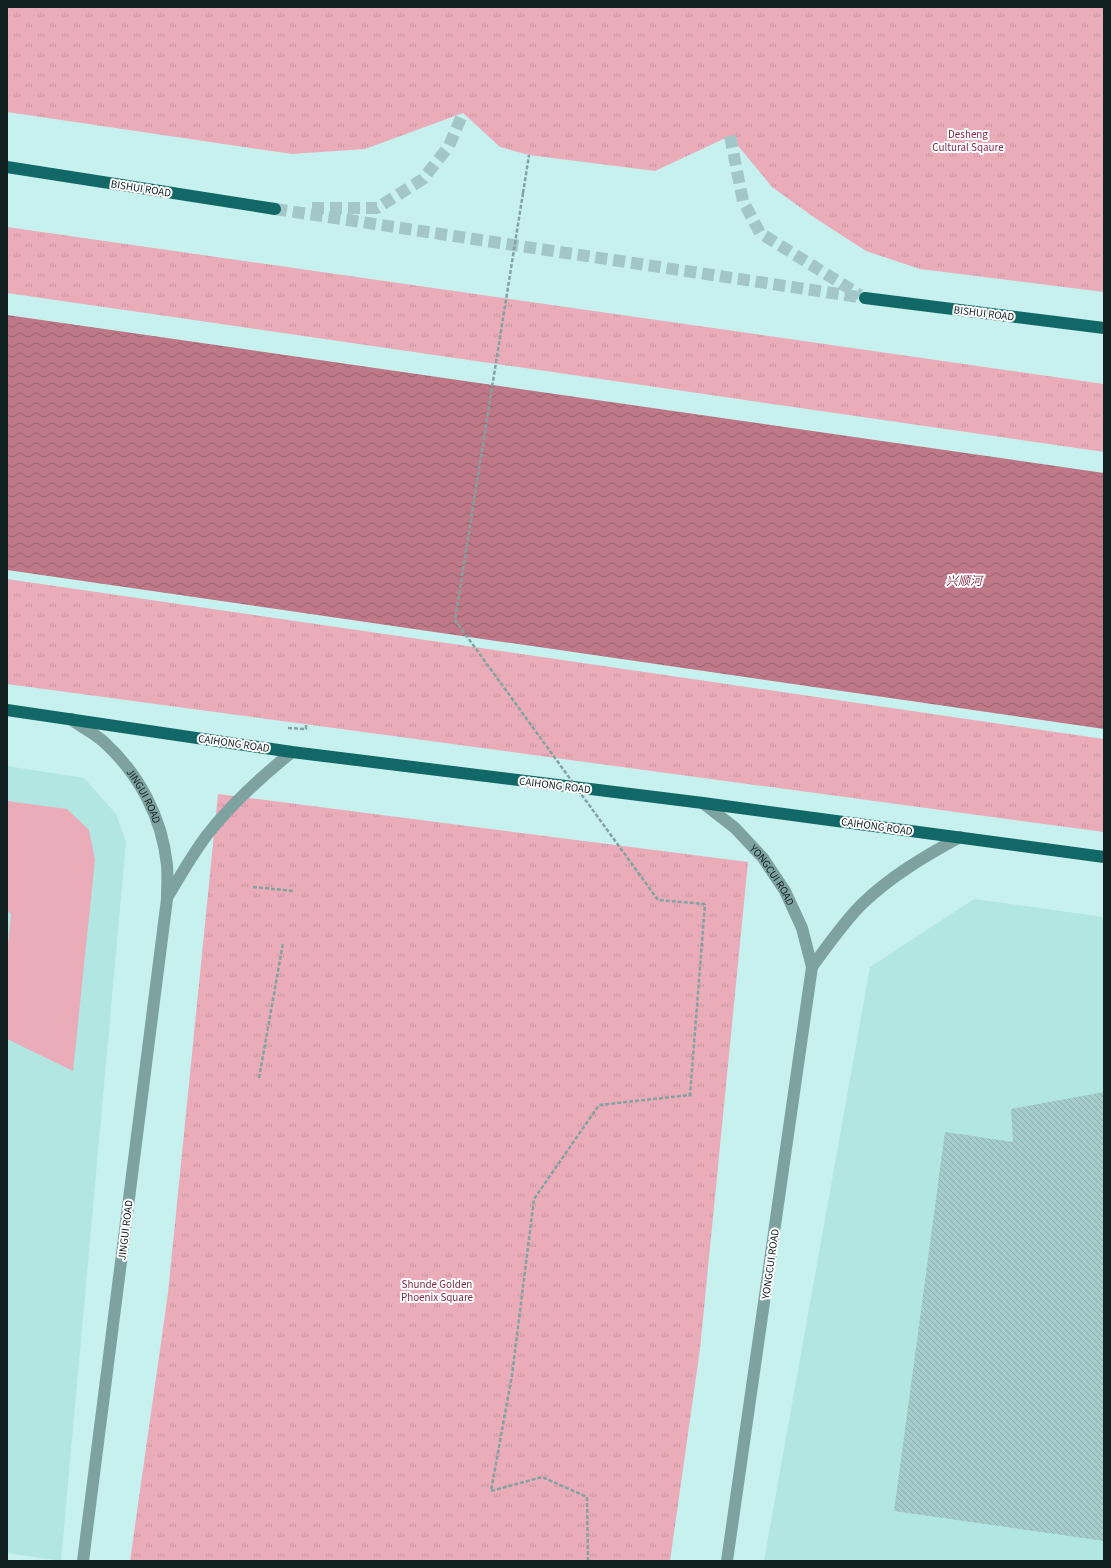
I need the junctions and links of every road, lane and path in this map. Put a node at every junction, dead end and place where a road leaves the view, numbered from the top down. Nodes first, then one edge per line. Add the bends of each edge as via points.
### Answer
1 (529, 155) dead end
2 (7, 167) edge
3 (275, 209) tunnel mouth
4 (865, 298) tunnel mouth
5 (1104, 328) edge
6 (7, 710) edge
7 (71, 719) junction
8 (306, 724) dead end
9 (283, 727) dead end
10 (292, 752) junction
11 (703, 803) junction
12 (960, 837) junction
13 (1104, 857) edge
14 (253, 887) dead end
15 (294, 891) dead end
16 (167, 899) junction
17 (283, 943) dead end
18 (812, 967) junction
19 (259, 1078) dead end
20 (83, 1561) edge
21 (588, 1561) edge
22 (727, 1561) edge

1 - 21 path, bridge via 455,620 658,900 705,904 690,1095 599,1105 534,1199 512,1375 491,1491 542,1477 587,1497
2 - 3 main road, BISHUI ROAD
4 - 5 main road, BISHUI ROAD
6 - 7 main road, CAIHONG ROAD
7 - 10 main road, CAIHONG ROAD
7 - 16 street, JINGUI ROAD via 103,741 130,769 150,802 162,832 167,866
8 - 9 path via 306,729
10 - 11 main road, CAIHONG ROAD
10 - 16 street, JINGUI ROAD via 259,778 229,808 206,836
11 - 12 main road, CAIHONG ROAD
11 - 18 street, YONGCUI ROAD via 735,828 763,858 778,880 802,928
12 - 13 main road, CAIHONG ROAD
12 - 18 street, YONGCUI ROAD via 918,860 868,899 836,934
14 - 15 path
16 - 20 street, JINGUI ROAD
17 - 19 path
18 - 22 street, YONGCUI ROAD

